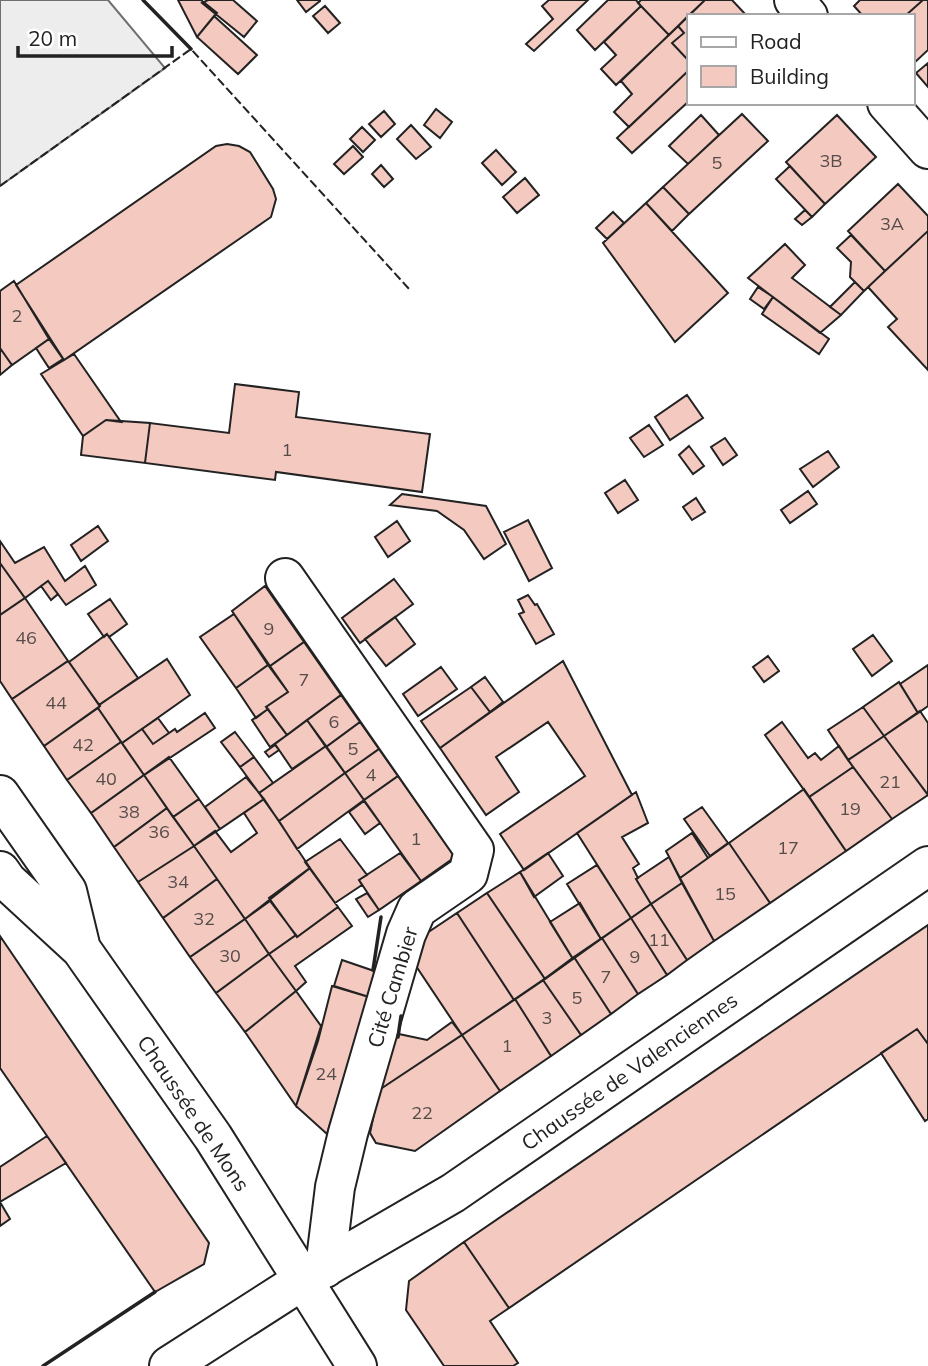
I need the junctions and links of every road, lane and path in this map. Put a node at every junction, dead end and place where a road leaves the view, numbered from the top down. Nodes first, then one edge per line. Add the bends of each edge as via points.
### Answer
1 (794, 0) edge
2 (806, 14) edge
3 (889, 105) edge
4 (928, 149) edge
5 (285, 578) dead end
6 (0, 794) edge
7 (928, 866) edge
8 (0, 871) edge
9 (81, 949) junction
10 (314, 1274) junction
11 (169, 1366) edge
12 (357, 1366) edge

1 - 2 main road
3 - 4 main road
5 - 10 main road, Cité Cambier via 474,850 468,874 417,909 406,934 348,1133
6 - 9 main road, Chaussée de Mons via 67,891
7 - 10 main road, Chaussée de Valenciennes via 453,1193
8 - 9 main road, Chaussée de Mons
9 - 10 main road, Chaussée de Mons
10 - 11 main road, Chaussée de Valenciennes
10 - 12 main road, Chaussée de Mons

